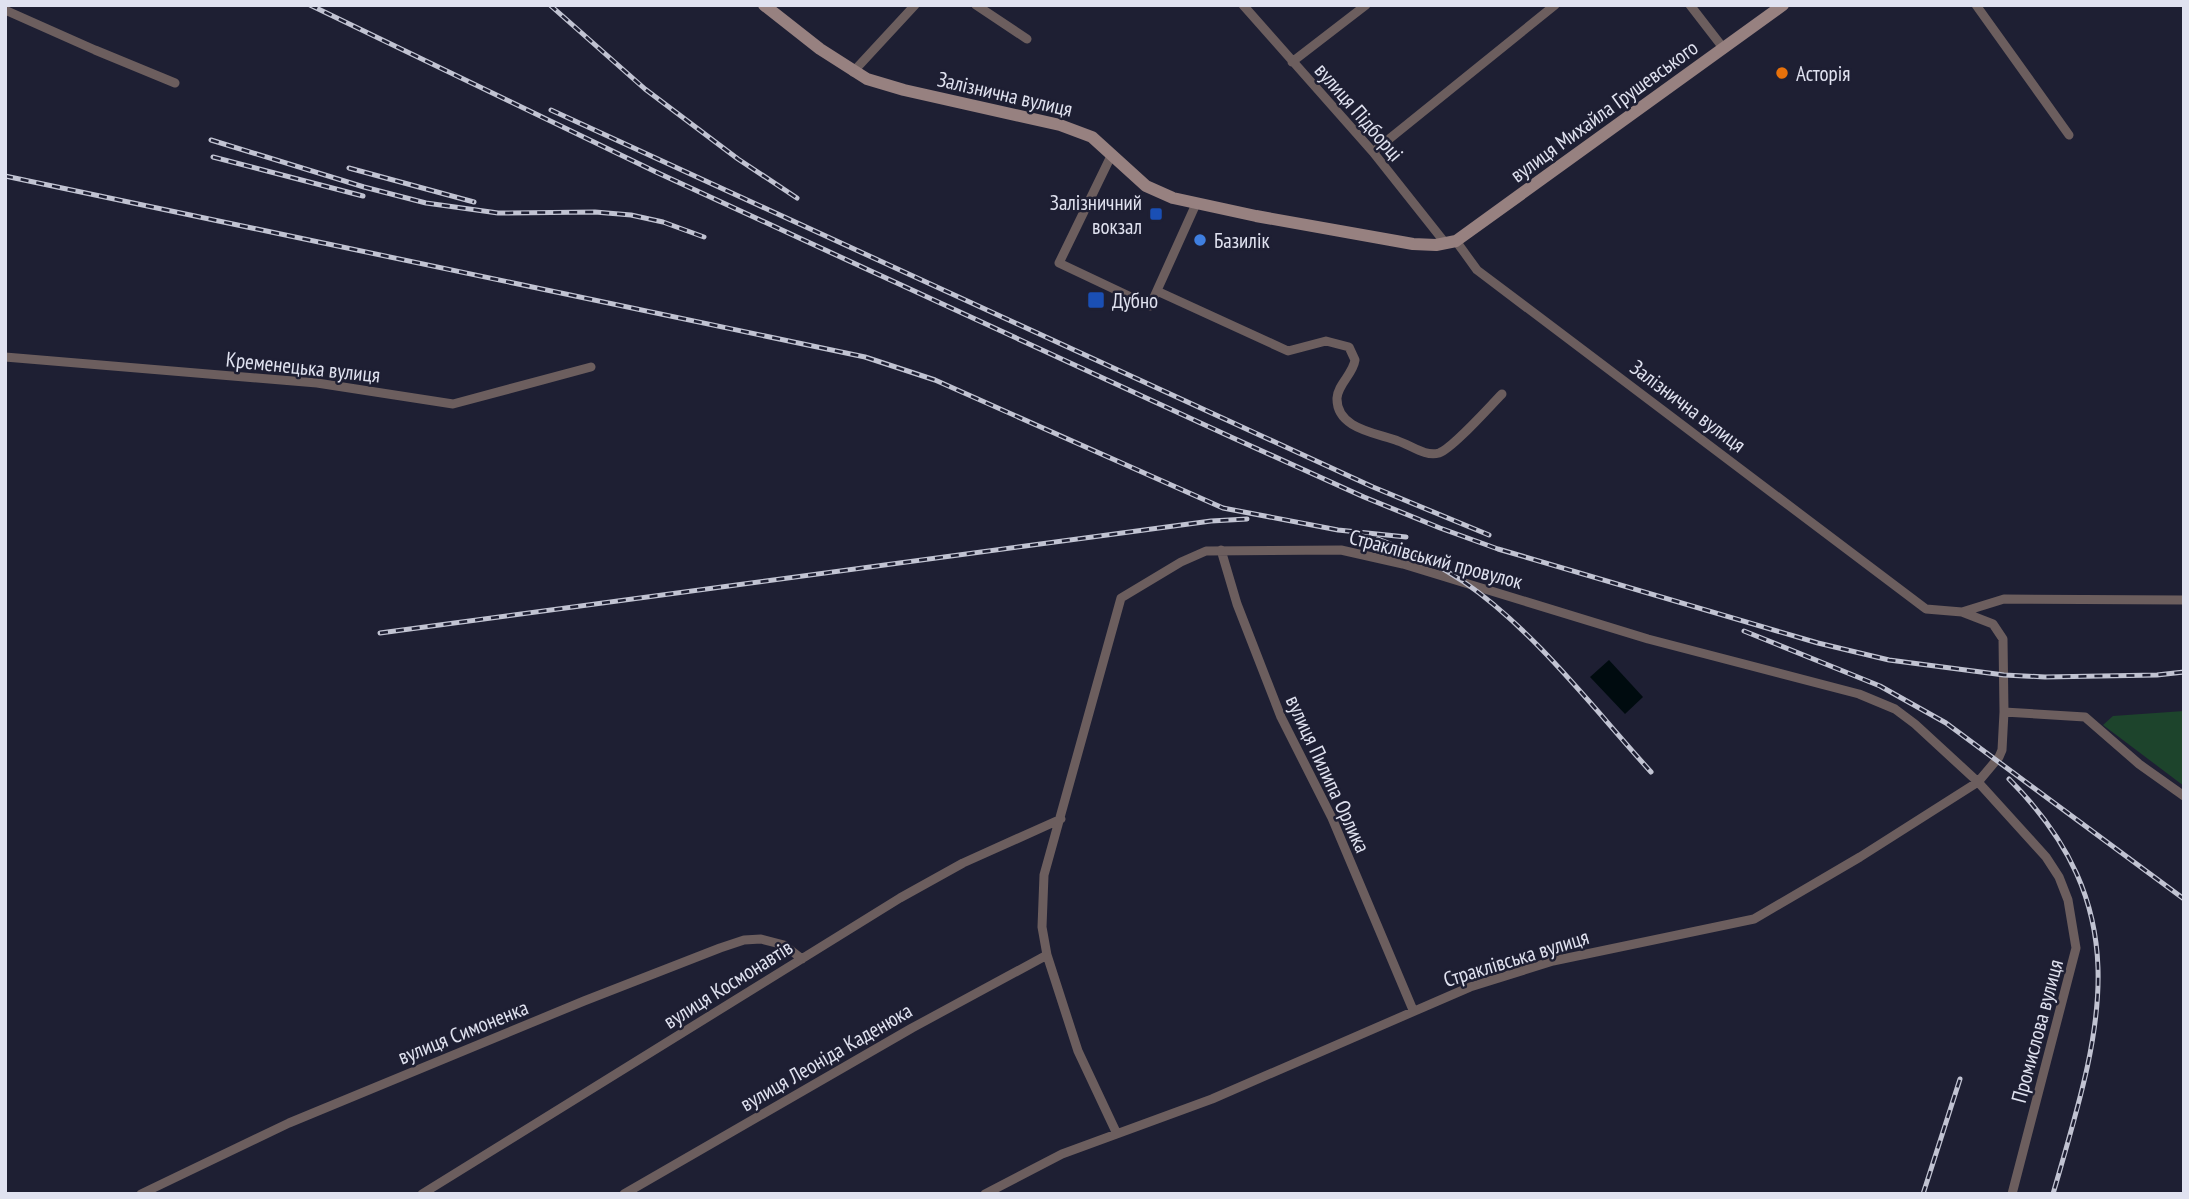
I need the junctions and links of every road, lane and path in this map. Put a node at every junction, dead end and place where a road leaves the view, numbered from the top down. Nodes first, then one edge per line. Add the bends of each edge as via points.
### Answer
1 (764, 5) edge
2 (915, 5) edge
3 (976, 5) edge
4 (1243, 5) edge
5 (1366, 5) edge
6 (1555, 5) edge
7 (1690, 5) edge
8 (1783, 5) edge
9 (1976, 5) edge
10 (5, 10) edge
11 (1027, 39) dead end
12 (1724, 49) junction
13 (1292, 62) junction
14 (853, 72) junction
15 (175, 83) dead end
16 (2069, 135) dead end
17 (1373, 152) junction
18 (1112, 154) junction
19 (1196, 204) junction
20 (1451, 242) junction
21 (1157, 291) junction
22 (5, 357) edge
23 (591, 367) dead end
24 (1502, 394) dead end
25 (1221, 550) junction
26 (2184, 600) edge
27 (1962, 612) junction
28 (2004, 712) junction
29 (1978, 782) junction
30 (2184, 796) edge
31 (1061, 819) junction
32 (1047, 955) junction
33 (802, 959) junction
34 (1413, 1010) junction
35 (1117, 1134) junction
36 (153, 1191) edge
37 (141, 1194) edge
38 (422, 1194) edge
39 (624, 1194) edge
40 (985, 1194) edge
41 (2012, 1194) edge

1 - 14 main road, Залізнична вулиця
2 - 14 street
3 - 11 street
4 - 13 street, вулиця Підборці
5 - 13 street
6 - 17 street
7 - 12 street
8 - 12 main road, вулиця Михайла Грушевського
9 - 16 street
10 - 15 street
12 - 20 main road, вулиця Михайла Грушевського
13 - 17 street, вулиця Підборці
14 - 18 main road, Залізнична вулиця via 894,87 1060,125 1092,137
17 - 20 street, вулиця Підборці
18 - 19 main road, Залізнична вулиця via 1152,190
18 - 21 street via 1059,263 1150,306
19 - 20 main road, Залізнична вулиця via 1401,242
19 - 21 street
20 - 27 street, Залізнична вулиця via 1477,270 1904,594 1926,609
21 - 24 street via 1288,351 1326,341 1349,347 1355,360 1352,373 1337,397 1343,415 1362,430 1427,453 1446,449
22 - 23 street, Кременецька вулиця via 317,383 453,404
25 - 29 street, Страклівський провулок via 1341,550 1428,571 1648,639 1833,686 1904,715
25 - 31 street, Страклівський провулок via 1181,562 1121,598
25 - 34 street, вулиця Пилипа Орлика via 1281,717 1332,818
26 - 27 street via 2004,599
27 - 28 street, Страклівська вулиця via 1993,624 2002,636
28 - 29 street, Страклівська вулиця via 2002,750
28 - 30 street via 2085,717
29 - 34 street, Страклівська вулиця via 1754,919 1553,961
29 - 41 street, Промислова вулиця via 2059,877 2076,948
31 - 32 street, Страклівський провулок via 1044,875 1042,927
31 - 33 street, вулиця Космонавтів via 962,863
32 - 35 street, Страклівський провулок via 1078,1051
32 - 39 street, вулиця Леоніда Каденюка
33 - 36 street, вулиця Симоненка via 784,945 761,939 720,948 301,1118
33 - 38 street, вулиця Космонавтів
34 - 35 street, Страклівська вулиця via 1212,1099
35 - 40 street, Страклівська вулиця via 1062,1154
36 - 37 street, вулиця Симоненка

